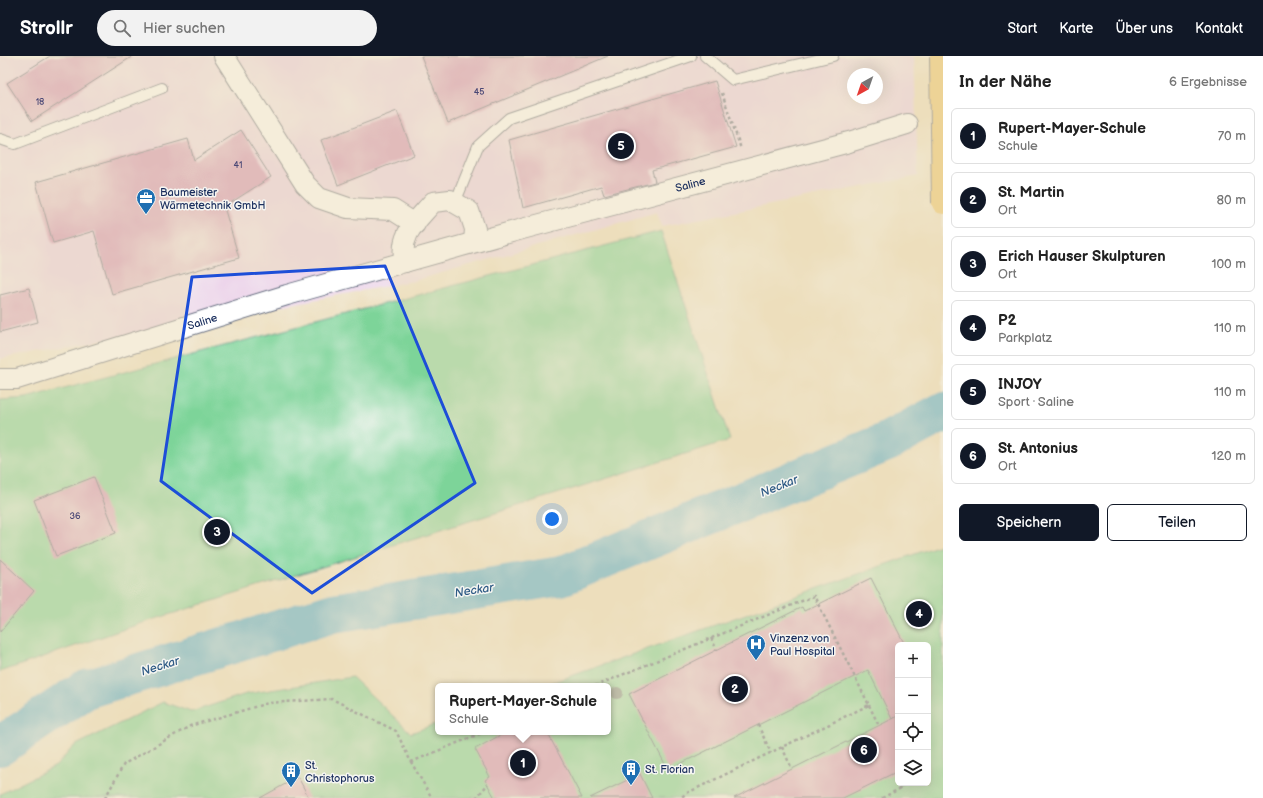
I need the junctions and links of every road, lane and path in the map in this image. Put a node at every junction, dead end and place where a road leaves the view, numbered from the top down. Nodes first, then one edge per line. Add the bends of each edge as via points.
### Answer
1 (224, 56) edge
2 (691, 56) edge
3 (705, 56) edge
4 (833, 56) edge
5 (941, 56) edge
6 (162, 88) dead end
7 (721, 89) dead end
8 (907, 124) dead end
9 (0, 138) edge
10 (747, 169) junction
11 (455, 203) junction
12 (943, 203) edge
13 (415, 224) junction
14 (474, 242) junction
15 (405, 262) junction
16 (0, 379) edge
17 (711, 638) junction
18 (717, 650) dead end
19 (602, 683) edge
20 (869, 705) junction
21 (758, 725) dead end
22 (879, 726) dead end
23 (477, 735) edge
24 (782, 747) junction
25 (771, 753) junction
26 (411, 762) junction
27 (792, 769) dead end
28 (488, 784) dead end
29 (902, 786) edge
30 (105, 798) edge
31 (432, 798) edge
32 (476, 798) edge
33 (680, 798) edge
34 (882, 798) edge

1 - 13 street via 305,184 319,198 348,208 393,210
2 - 11 lane via 509,118 478,146
3 - 4 lane via 733,80
5 - 12 main road, bridge
6 - 9 lane via 15,144
7 - 10 path
8 - 10 street, Saline
10 - 14 street, Saline
11 - 13 street via 450,200 433,202
11 - 14 street via 469,211 475,229
13 - 15 street via 408,232 403,246
14 - 15 street, Saline
15 - 16 street, Saline via 287,295 17,379
17 - 18 path
17 - 19 path
17 - 20 path via 814,596
20 - 22 path
20 - 24 path
21 - 25 path
23 - 26 path
24 - 25 path
24 - 27 path
25 - 33 path via 687,792
26 - 30 path via 396,731 332,699 268,703 190,726 124,764
26 - 31 path
28 - 32 path
29 - 34 path

